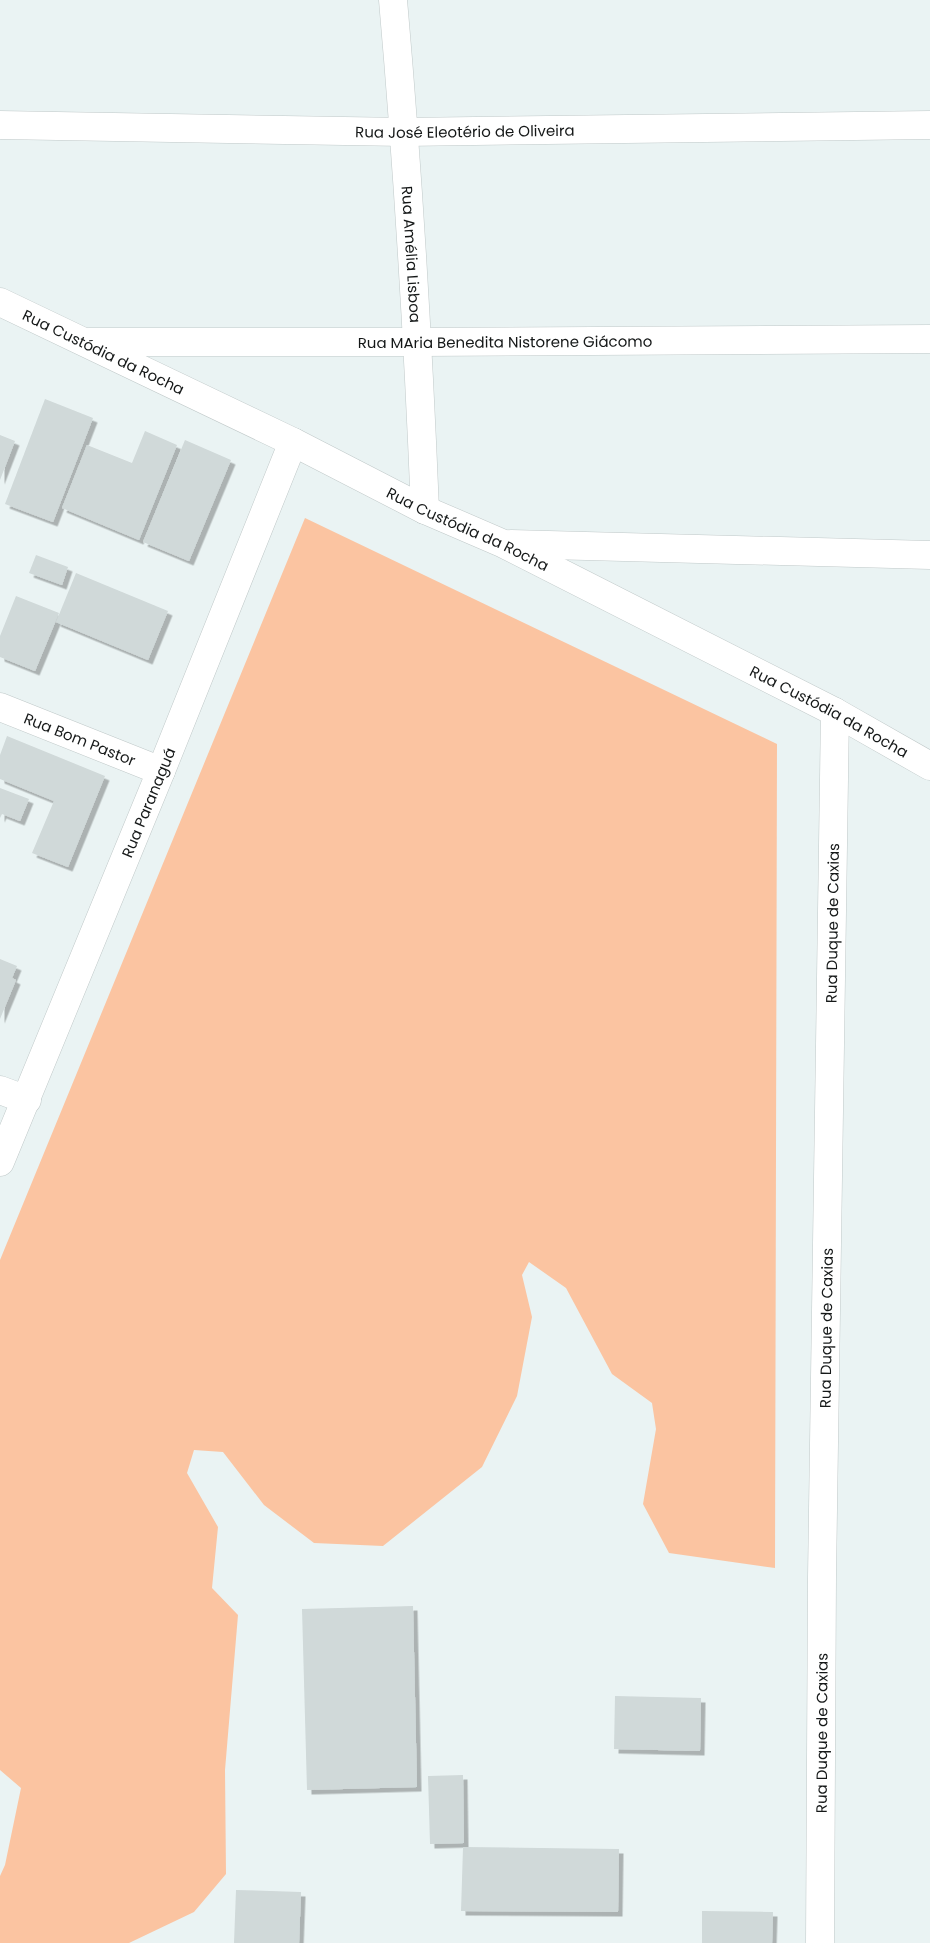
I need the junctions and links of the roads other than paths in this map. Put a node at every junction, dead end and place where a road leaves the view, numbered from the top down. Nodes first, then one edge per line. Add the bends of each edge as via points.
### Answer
1 (394, 0) edge
2 (0, 125) edge
3 (930, 125) edge
4 (404, 132) junction
5 (0, 302) edge
6 (930, 339) edge
7 (80, 342) junction
8 (418, 342) junction
9 (293, 442) junction
10 (425, 510) junction
11 (504, 544) junction
12 (930, 555) edge
13 (0, 708) edge
14 (834, 712) junction
15 (930, 766) edge
16 (161, 771) junction
17 (0, 1090) edge
18 (27, 1100) junction
19 (0, 1162) edge
20 (820, 1943) edge

1 - 4 street, Rua Amélia Lisboa
2 - 4 street, Rua José Eleotério de Oliveira
3 - 4 street, Rua José Eleotério de Oliveira
4 - 8 street, Rua Amélia Lisboa
5 - 7 street, Rua Custódia da Rocha
6 - 8 street, Rua MAria Benedita Nistorene Giácomo
7 - 8 street, Rua MAria Benedita Nistorene Giácomo
7 - 9 street, Rua Custódia da Rocha
8 - 10 street, Rua Amélia Lisboa
9 - 10 street, Rua Custódia da Rocha
9 - 16 street, Rua Paranaguá
10 - 11 street, Rua Custódia da Rocha
11 - 12 street
11 - 14 street, Rua Custódia da Rocha
13 - 16 street, Rua Bom Pastor
14 - 15 street, Rua Custódia da Rocha
14 - 20 street, Rua Duque de Caxias
16 - 18 street, Rua Paranaguá
17 - 18 street
18 - 19 street, Rua Paranaguá

